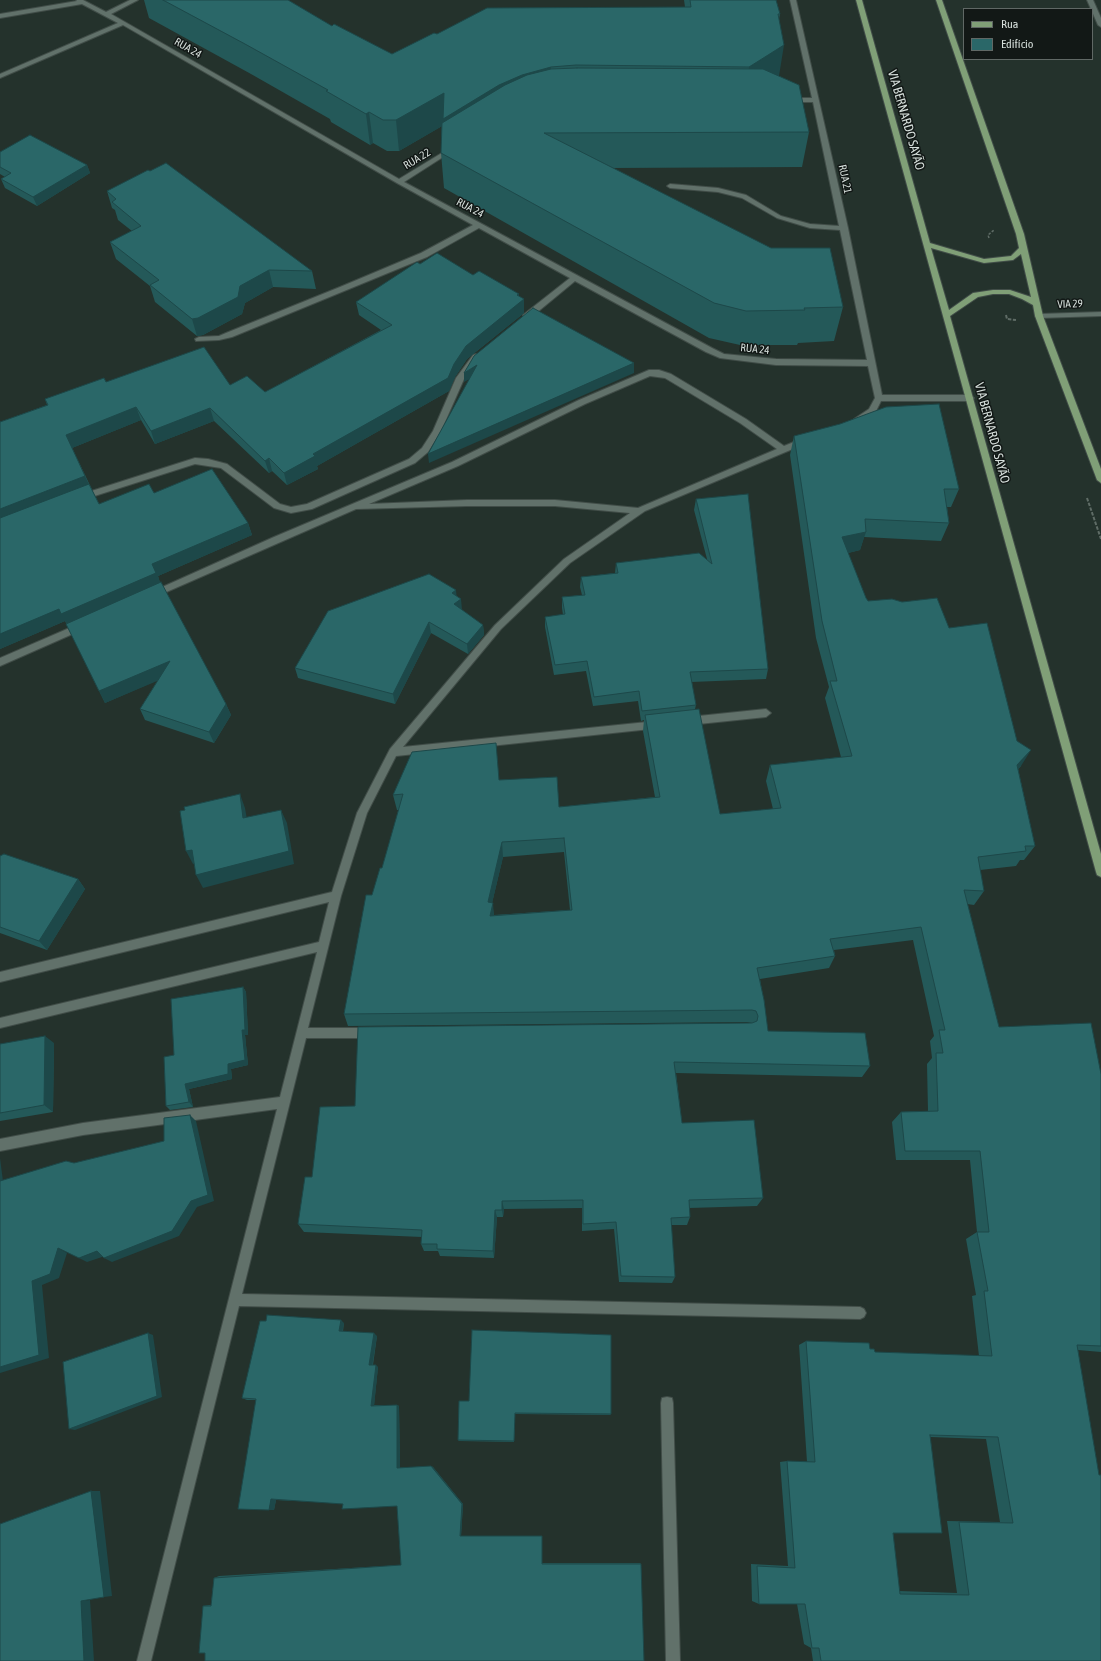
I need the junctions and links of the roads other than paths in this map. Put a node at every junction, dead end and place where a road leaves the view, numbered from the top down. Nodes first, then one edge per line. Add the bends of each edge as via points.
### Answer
1 (134, 0) edge
2 (793, 0) edge
3 (859, 0) edge
4 (940, 0) edge
5 (1090, 0) edge
6 (81, 1) edge
7 (106, 14) junction
8 (0, 16) edge
9 (123, 23) junction
10 (1101, 25) edge
11 (0, 76) edge
12 (785, 100) edge
13 (816, 100) junction
14 (457, 146) edge
15 (399, 182) junction
16 (670, 186) dead end
17 (479, 225) junction
18 (844, 228) junction
19 (1020, 234) junction
20 (928, 245) junction
21 (575, 277) junction
22 (1037, 304) junction
23 (1101, 314) edge
24 (947, 315) junction
25 (1039, 316) junction
26 (520, 322) edge
27 (199, 339) dead end
28 (484, 350) edge
29 (872, 363) junction
30 (879, 398) junction
31 (970, 398) junction
32 (849, 424) edge
33 (812, 438) edge
34 (783, 449) junction
35 (1101, 480) edge
36 (77, 499) edge
37 (354, 508) junction
38 (639, 511) junction
39 (142, 600) edge
40 (92, 622) edge
41 (0, 662) edge
42 (766, 713) dead end
43 (392, 752) junction
44 (1101, 872) edge
45 (336, 896) junction
46 (323, 946) junction
47 (0, 977) edge
48 (0, 1023) edge
49 (382, 1032) edge
50 (302, 1034) junction
51 (284, 1102) junction
52 (0, 1145) edge
53 (234, 1300) junction
54 (860, 1313) dead end
55 (667, 1403) dead end
56 (144, 1661) edge
57 (673, 1661) edge

1 - 7 street
2 - 13 street, RUA 21
3 - 20 main road, VIA BERNARDO SAYÃO
4 - 19 main road
5 - 10 street
6 - 7 street, RUA 24
6 - 8 street
7 - 9 street, RUA 24
9 - 11 street
9 - 15 street, RUA 24
12 - 13 street
13 - 18 street, RUA 21
14 - 15 street, RUA 22
15 - 17 street, RUA 24
16 - 18 street via 718,190 744,196 779,217 810,226
17 - 21 street, RUA 24
17 - 27 street via 424,255 336,292 229,335
18 - 29 street, RUA 21
19 - 20 main road via 1023,248 1013,258 1006,259 974,259
19 - 22 main road
20 - 24 main road, VIA BERNARDO SAYÃO
21 - 26 street
21 - 29 street, RUA 24 via 723,356 776,362
22 - 24 main road via 1010,292 993,292 976,295
22 - 25 main road
23 - 25 street, VIA 29
24 - 31 main road, VIA BERNARDO SAYÃO
25 - 35 main road
28 - 36 street via 465,370 437,431 425,450 412,461 309,507 291,510 277,506 224,466 195,461
29 - 30 street, RUA 21
30 - 31 street
30 - 32 street via 872,411
31 - 44 main road, VIA BERNARDO SAYÃO
33 - 34 street
34 - 37 street via 743,421 668,376 650,373
34 - 38 street
37 - 38 street via 467,503 555,503
37 - 39 street
38 - 43 street via 567,561 498,627
40 - 41 street
42 - 43 street
43 - 45 street via 362,813
45 - 46 street
45 - 47 street
46 - 48 street
46 - 50 street
49 - 50 street
50 - 51 street
51 - 52 street via 82,1130
51 - 53 street
53 - 54 street
53 - 56 street
55 - 57 street

